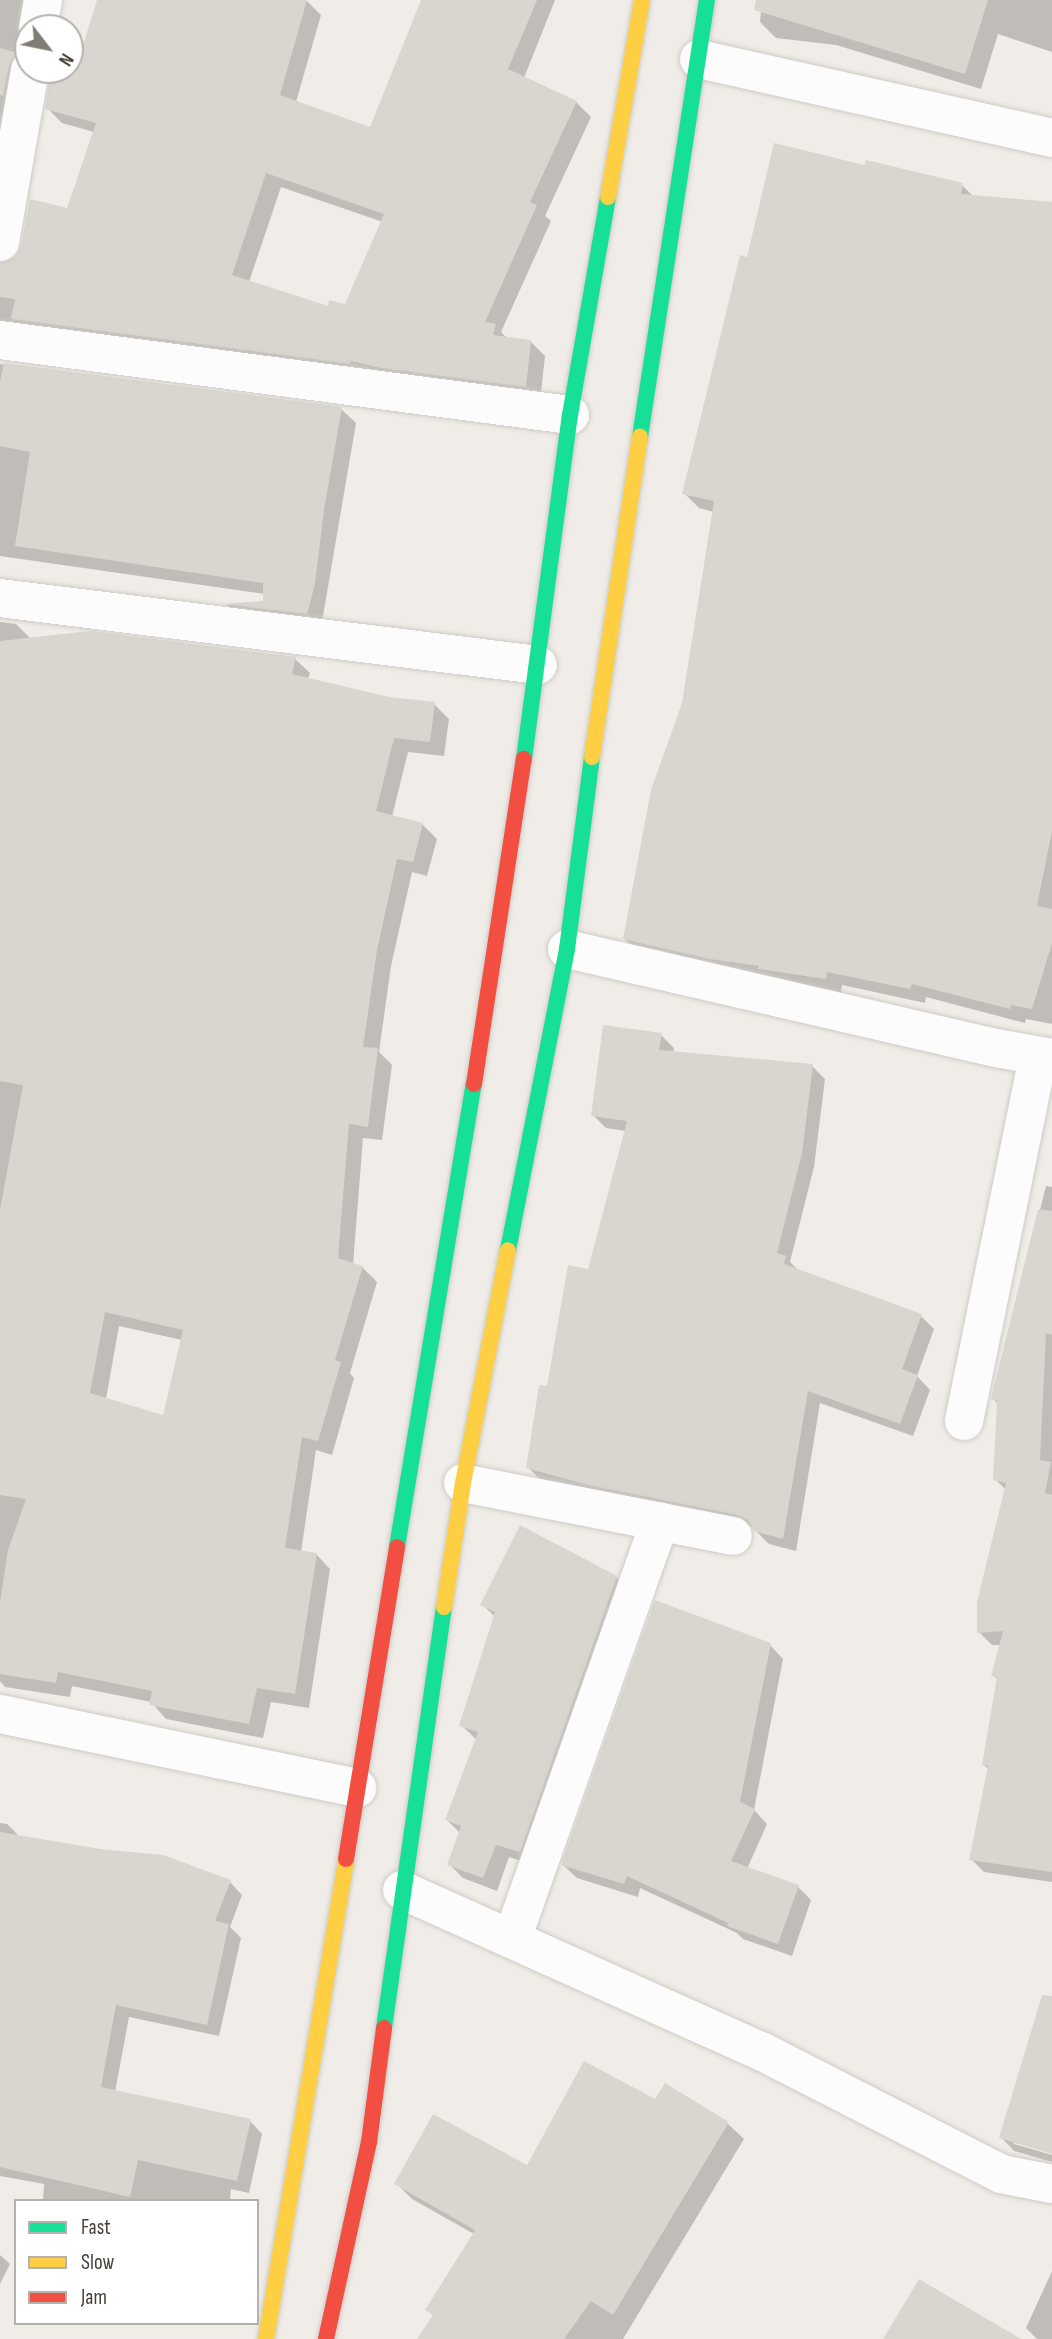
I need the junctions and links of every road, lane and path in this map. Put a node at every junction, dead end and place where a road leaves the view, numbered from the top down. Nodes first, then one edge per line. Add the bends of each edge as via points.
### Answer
1 (642, 0) edge
2 (707, 0) edge
3 (699, 59) junction
4 (28, 84) edge
5 (1052, 138) edge
6 (0, 242) edge
7 (0, 340) edge
8 (570, 415) junction
9 (0, 598) edge
10 (538, 665) junction
11 (567, 949) junction
12 (1045, 1057) edge
13 (964, 1421) dead end
14 (463, 1483) junction
15 (660, 1521) junction
16 (733, 1536) dead end
17 (0, 1714) edge
18 (357, 1788) junction
19 (402, 1890) junction
20 (512, 1939) junction
21 (1052, 2184) edge
22 (266, 2339) edge
23 (326, 2339) edge

1 - 8 street
2 - 3 street
3 - 5 street
3 - 11 street via 604,669
4 - 6 street
7 - 8 street
8 - 10 street
9 - 10 street
10 - 18 street via 512,853
11 - 12 street
11 - 14 street
12 - 13 street
14 - 15 street
14 - 19 street
15 - 16 street
15 - 20 street
17 - 18 street
18 - 22 street
19 - 20 street
19 - 23 street via 369,2142
20 - 21 street via 761,2051 1001,2174

